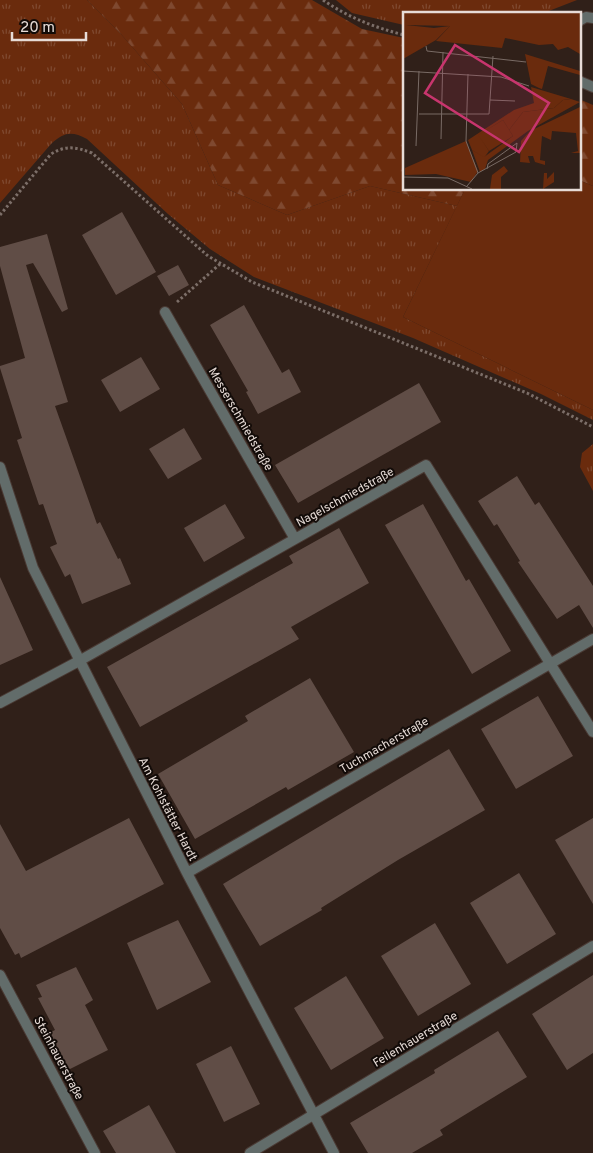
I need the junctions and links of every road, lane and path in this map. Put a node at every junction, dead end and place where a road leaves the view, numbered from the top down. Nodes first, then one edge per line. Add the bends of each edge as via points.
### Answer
1 (323, 0) edge
2 (593, 18) edge
3 (580, 20) edge
4 (403, 35) edge
5 (580, 81) edge
6 (593, 87) edge
7 (0, 215) edge
8 (220, 264) junction
9 (165, 312) joint
10 (593, 427) edge
11 (0, 467) edge
12 (295, 539) junction
13 (593, 639) edge
14 (79, 661) junction
15 (551, 662) junction
16 (0, 702) edge
17 (593, 732) edge
18 (187, 873) junction
19 (593, 946) edge
20 (0, 975) edge
21 (313, 1115) junction
22 (95, 1153) edge
23 (250, 1153) edge
24 (334, 1153) edge

1 - 4 path via 344,15
2 - 3 street
5 - 6 street
7 - 8 path via 51,154 61,148 76,147 92,153
8 - 9 path
8 - 10 path via 252,282 527,394
9 - 12 street, Messerschmiedstraße
11 - 14 street, Am Kohlstätter Hardt via 33,568
12 - 14 street, Nagelschmiedstraße
12 - 15 street, Nagelschmiedstraße via 426,465
13 - 15 street, Tuchmacherstraße
14 - 16 street, Nagelschmiedstraße
14 - 18 street, Am Kohlstätter Hardt
15 - 17 street, Nagelschmiedstraße
15 - 18 street, Tuchmacherstraße
18 - 21 street, Am Kohlstätter Hardt
19 - 21 street, Feilenhauerstraße
20 - 22 street, Steinhauerstraße
21 - 23 street, Feilenhauerstraße
21 - 24 street, Am Kohlstätter Hardt

